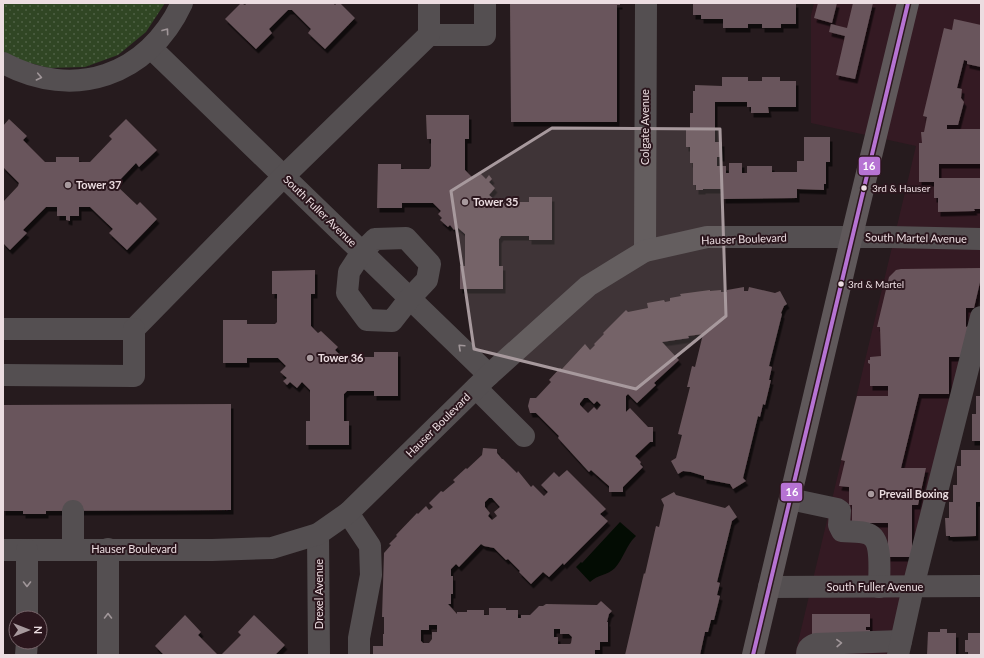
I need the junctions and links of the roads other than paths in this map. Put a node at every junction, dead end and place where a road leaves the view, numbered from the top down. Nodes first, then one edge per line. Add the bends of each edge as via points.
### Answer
1 (182, 3) edge
2 (429, 3) edge
3 (485, 3) edge
4 (646, 3) edge
5 (908, 3) edge
6 (429, 35) junction
7 (151, 48) junction
8 (3, 63) edge
9 (284, 176) junction
10 (850, 237) junction
11 (981, 239) edge
12 (645, 251) junction
13 (362, 252) junction
14 (410, 298) junction
15 (981, 317) edge
16 (3, 329) edge
17 (134, 329) junction
18 (3, 375) edge
19 (482, 381) junction
20 (524, 436) dead end
21 (790, 499) junction
22 (73, 511) dead end
23 (348, 513) junction
24 (318, 534) junction
25 (108, 549) junction
26 (3, 550) edge
27 (27, 550) junction
28 (73, 550) junction
29 (981, 586) edge
30 (769, 587) junction
31 (879, 587) junction
32 (914, 587) junction
33 (27, 610) edge
34 (900, 648) edge
35 (108, 655) edge
36 (319, 655) edge
37 (359, 655) edge
38 (753, 655) edge
39 (807, 655) edge

7 -> 1 street via 165,34
2 - 6 street
3 - 6 street via 485,35
4 - 12 street, Colgate Avenue
5 - 10 main road
6 - 9 street
8 -> 7 street via 32,76 74,81 95,78 115,71
7 - 9 street, South Fuller Avenue
9 - 13 street, South Fuller Avenue
9 - 17 street
10 - 11 street, South Martel Avenue
10 - 12 street, Hauser Boulevard via 707,237
10 - 21 main road
12 - 19 street, Hauser Boulevard via 588,286
13 - 14 street, South Fuller Avenue
13 - 14 street via 375,239 406,238 430,264 427,280
13 - 14 street via 349,272 347,294 367,320 392,321
19 -> 14 street, South Fuller Avenue
15 - 32 street
16 - 17 street
17 - 18 street via 134,376
19 - 20 street, South Fuller Avenue
19 - 23 street, Hauser Boulevard
21 - 30 main road
21 - 31 street via 837,509 840,511 839,525 842,531 868,534 874,538 878,546
22 - 28 street
23 - 24 street, Hauser Boulevard
23 - 37 street via 370,546 371,575 359,638
24 - 25 street, Hauser Boulevard via 272,548
24 - 36 street, Drexel Avenue
25 - 28 street, Hauser Boulevard
35 -> 25 street
26 - 27 street, Hauser Boulevard
27 - 28 street, Hauser Boulevard
27 -> 33 street
29 - 32 street, South Fuller Avenue
30 - 31 street, South Fuller Avenue
30 - 38 main road
31 - 32 street, South Fuller Avenue
32 - 34 street
39 -> 34 street via 810,646 816,644

